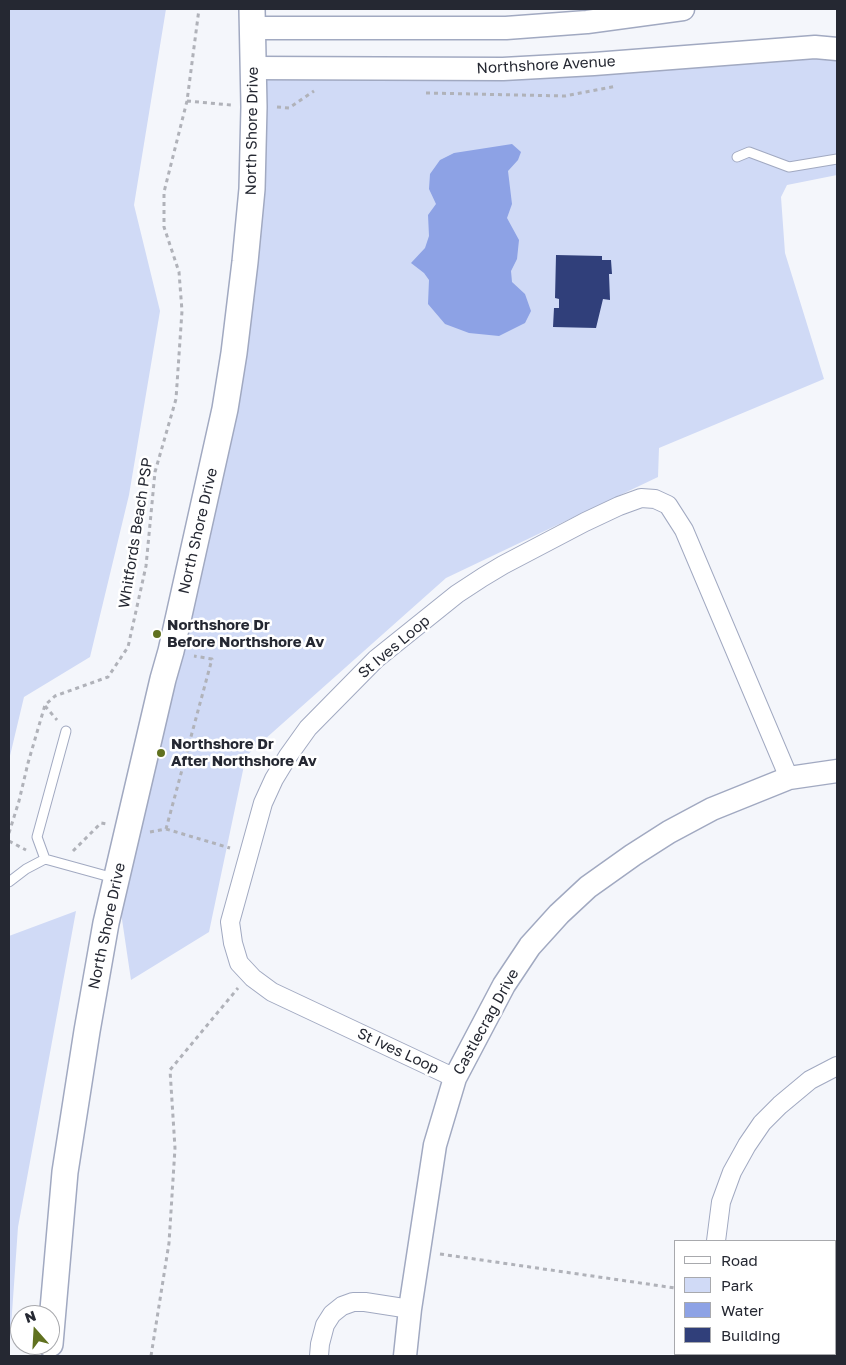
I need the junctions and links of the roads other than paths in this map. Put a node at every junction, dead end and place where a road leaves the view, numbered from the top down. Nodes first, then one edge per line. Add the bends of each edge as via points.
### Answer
1 (683, 9) edge
2 (252, 18) edge
3 (837, 49) edge
4 (254, 68) junction
5 (737, 157) dead end
6 (837, 159) edge
7 (66, 731) dead end
8 (837, 770) edge
9 (788, 778) junction
10 (45, 859) junction
11 (116, 879) junction
12 (9, 882) edge
13 (837, 1066) edge
14 (455, 1078) junction
15 (716, 1240) edge
16 (53, 1305) edge
17 (410, 1309) junction
18 (319, 1356) edge
19 (404, 1356) edge

1 - 2 street via 586,22 506,28
2 - 4 main road, North Shore Drive
3 - 4 street, Northshore Avenue via 814,47 503,69
4 - 11 main road, North Shore Drive via 252,189 225,409
5 - 6 lane via 749,152 789,167
7 - 10 lane via 37,837
8 - 9 street, Castlecrag Drive
9 - 14 street, Castlecrag Drive via 712,809 669,832 588,887 530,946 504,985
9 - 14 street, St Ives Loop via 684,530 668,505 655,500 641,498 619,506 483,577 376,659 308,728 274,779 230,922 233,943 239,963 272,992
10 - 11 lane
10 - 12 lane
11 - 16 main road, North Shore Drive via 65,1172
13 - 15 street via 810,1080 762,1123 732,1172 721,1202
14 - 17 street, Castlecrag Drive via 435,1145
17 - 18 street via 365,1302 342,1306 325,1324
17 - 19 street, Castlecrag Drive

